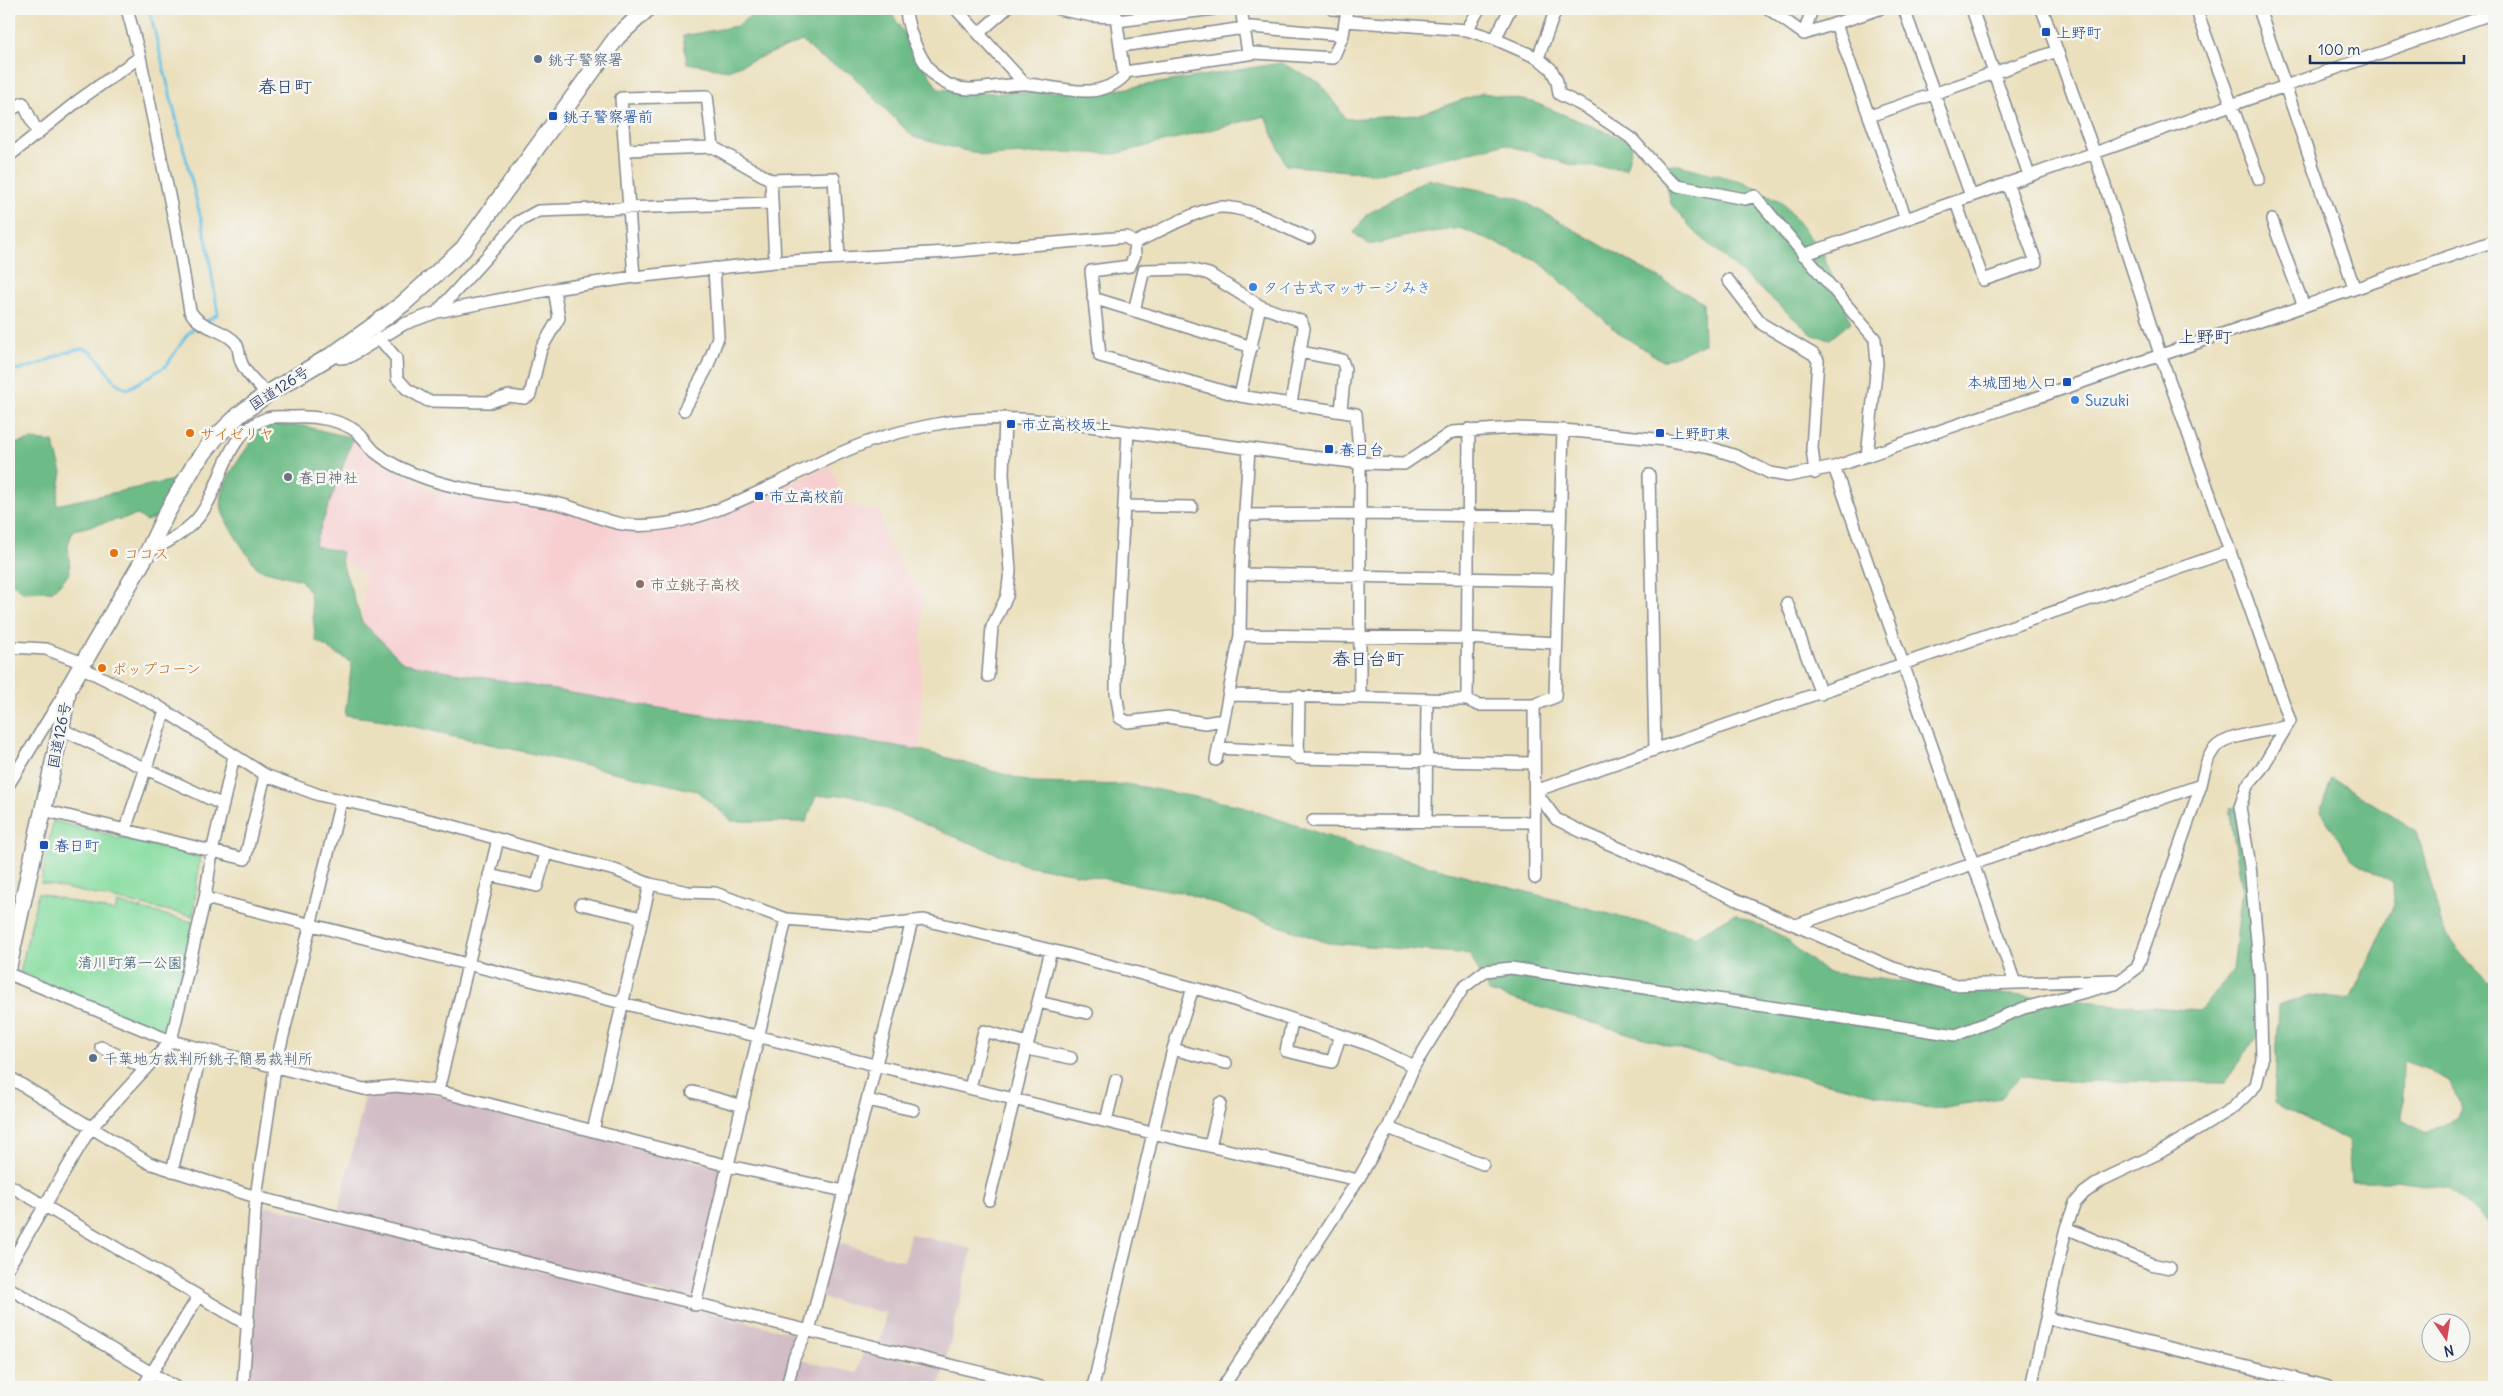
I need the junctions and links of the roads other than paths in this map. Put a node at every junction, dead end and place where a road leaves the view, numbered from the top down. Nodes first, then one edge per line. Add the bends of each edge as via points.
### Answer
1 (127, 9) edge
2 (647, 9) edge
3 (906, 9) edge
4 (956, 9) edge
5 (1006, 9) edge
6 (1058, 9) edge
7 (1214, 9) edge
8 (1241, 9) edge
9 (1332, 9) edge
10 (1479, 9) edge
11 (1510, 9) edge
12 (1556, 9) edge
13 (1769, 9) edge
14 (1812, 9) edge
15 (1879, 9) edge
16 (1904, 9) edge
17 (1972, 9) edge
18 (2042, 9) edge
19 (2259, 9) edge
20 (1346, 13) edge
21 (2494, 13) edge
22 (1116, 16) edge
23 (2199, 17) dead end
24 (1836, 24) junction
25 (1244, 29) junction
26 (1467, 30) junction
27 (978, 33) junction
28 (1804, 34) junction
29 (1343, 35) junction
30 (1495, 39) junction
31 (1121, 46) junction
32 (2057, 51) junction
33 (1248, 53) junction
34 (140, 57) junction
35 (1538, 58) junction
36 (1125, 72) junction
37 (1994, 73) junction
38 (1025, 84) junction
39 (2286, 86) junction
40 (1934, 94) junction
41 (2231, 106) junction
42 (9, 111) edge
43 (1870, 116) junction
44 (38, 134) junction
45 (713, 146) junction
46 (626, 150) junction
47 (2094, 152) junction
48 (9, 156) edge
49 (2030, 175) junction
50 (2259, 179) dead end
51 (771, 180) junction
52 (2007, 183) junction
53 (1971, 196) junction
54 (1956, 202) junction
55 (772, 203) junction
56 (631, 208) junction
57 (1906, 219) junction
58 (2272, 220) dead end
59 (1309, 238) dead end
60 (2494, 240) edge
61 (1134, 243) junction
62 (1803, 255) junction
63 (839, 258) junction
64 (775, 262) junction
65 (714, 268) junction
66 (634, 277) junction
67 (1728, 280) dead end
68 (2354, 287) junction
69 (554, 290) junction
70 (1093, 298) junction
71 (2303, 304) junction
72 (1260, 306) junction
73 (1134, 311) junction
74 (437, 312) junction
75 (379, 338) junction
76 (1252, 347) junction
77 (1300, 352) junction
78 (334, 354) junction
79 (2160, 354) junction
80 (266, 394) junction
81 (1240, 396) junction
82 (1291, 403) junction
83 (684, 410) dead end
84 (1341, 411) junction
85 (1005, 418) junction
86 (1469, 429) junction
87 (1562, 430) junction
88 (1128, 432) junction
89 (1249, 448) junction
90 (1867, 456) junction
91 (1360, 463) junction
92 (1834, 467) junction
93 (1815, 473) junction
94 (1649, 475) dead end
95 (1124, 506) junction
96 (1192, 507) dead end
97 (1360, 514) junction
98 (1246, 515) junction
99 (1469, 516) junction
100 (1560, 517) junction
101 (2230, 550) junction
102 (148, 552) junction
103 (1241, 574) junction
104 (1360, 577) junction
105 (1468, 580) junction
106 (1557, 580) junction
107 (1787, 603) dead end
108 (1240, 635) junction
109 (1360, 636) junction
110 (1468, 638) junction
111 (1556, 643) junction
112 (9, 647) edge
113 (1904, 664) junction
114 (82, 665) junction
115 (988, 676) dead end
116 (68, 689) junction
117 (1821, 694) junction
118 (1229, 695) junction
119 (1299, 696) junction
120 (1360, 697) junction
121 (1427, 699) junction
122 (1467, 700) junction
123 (1534, 706) junction
124 (165, 711) junction
125 (1223, 720) junction
126 (2284, 728) junction
127 (61, 729) junction
128 (1219, 748) junction
129 (1655, 750) junction
130 (234, 756) junction
131 (1298, 758) junction
132 (1216, 760) dead end
133 (1426, 760) junction
134 (1534, 762) junction
135 (146, 768) junction
136 (265, 775) junction
137 (9, 784) edge
138 (2201, 785) junction
139 (1534, 791) junction
140 (341, 801) junction
141 (223, 805) junction
142 (43, 810) junction
143 (1313, 821) dead end
144 (1426, 822) junction
145 (1534, 822) junction
146 (125, 830) junction
147 (498, 839) junction
148 (212, 852) junction
149 (546, 853) junction
150 (1974, 863) junction
151 (489, 875) junction
152 (1535, 878) dead end
153 (650, 884) junction
154 (205, 898) junction
155 (581, 904) dead end
156 (642, 918) junction
157 (786, 919) junction
158 (912, 921) junction
159 (309, 923) junction
160 (1796, 925) junction
161 (1051, 950) junction
162 (468, 963) junction
163 (9, 964) edge
164 (9, 974) edge
165 (2121, 980) junction
166 (2015, 983) junction
167 (1193, 988) junction
168 (1038, 1002) junction
169 (622, 1003) junction
170 (1087, 1013) dead end
171 (1292, 1021) junction
172 (759, 1036) junction
173 (1340, 1036) junction
174 (171, 1041) junction
175 (1027, 1046) junction
176 (101, 1047) dead end
177 (1173, 1048) junction
178 (202, 1049) junction
179 (1071, 1058) dead end
180 (1226, 1063) dead end
181 (876, 1064) junction
182 (1414, 1066) junction
183 (144, 1068) junction
184 (275, 1068) junction
185 (9, 1077) edge
186 (1116, 1080) dead end
187 (970, 1088) junction
188 (438, 1091) junction
189 (692, 1092) dead end
190 (1015, 1099) junction
191 (867, 1100) junction
192 (1220, 1103) dead end
193 (743, 1106) junction
194 (912, 1110) dead end
195 (1106, 1121) junction
196 (1388, 1128) junction
197 (90, 1129) junction
198 (593, 1131) junction
199 (1152, 1133) junction
200 (1210, 1146) junction
201 (1483, 1164) dead end
202 (729, 1166) junction
203 (172, 1171) junction
204 (1358, 1180) junction
205 (9, 1185) edge
206 (844, 1191) junction
207 (256, 1197) junction
208 (989, 1200) dead end
209 (44, 1206) junction
210 (2066, 1228) junction
211 (9, 1266) edge
212 (2170, 1268) dead end
213 (9, 1288) edge
214 (198, 1297) junction
215 (695, 1305) junction
216 (2047, 1318) junction
217 (248, 1325) junction
218 (808, 1331) junction
219 (151, 1374) junction
220 (143, 1387) edge
221 (175, 1387) edge
222 (243, 1387) edge
223 (788, 1387) edge
224 (1041, 1387) edge
225 (1093, 1387) edge
226 (1223, 1387) edge
227 (2031, 1387) edge
228 (2328, 1387) edge

1 - 34 street
2 - 78 highway, 国道126号 via 617,37 463,249 404,302
3 - 38 street via 907,23 916,46 942,82 974,89
4 - 27 street
5 - 27 street
6 - 22 street via 1092,16
7 - 22 street
8 - 25 street
9 - 20 street
10 - 26 street
11 - 30 street
12 - 35 street
13 - 28 street
14 - 28 street
15 - 24 street
16 - 40 street
17 - 37 street
18 - 32 street
19 - 39 street
20 - 26 street
20 - 29 street
21 - 39 street
22 - 31 street
23 - 41 street
24 - 28 street
24 - 43 street
25 - 29 street
25 - 31 street
25 - 33 street
26 - 30 street
27 - 38 street
29 - 33 street via 1333,58
30 - 35 street
31 - 36 street
32 - 37 street
32 - 47 street
33 - 36 street
34 - 44 street via 78,100
34 - 80 street via 190,311 203,325 236,342 241,362
35 - 62 street via 1551,69 1560,94 1631,138 1678,186 1745,199 1755,196
36 - 38 street via 1116,84 1093,90
37 - 40 street
37 - 49 street
39 - 41 street
39 - 68 street
40 - 43 street
40 - 53 street
41 - 47 street
41 - 50 street
42 - 44 street via 23,103
43 - 57 street
44 - 48 street
45 - 46 street
45 - 46 street via 706,96 621,98
45 - 51 street
46 - 56 street
47 - 49 street
47 - 79 street
49 - 52 street
51 - 55 street
51 - 63 street via 834,178
52 - 53 street
52 - 54 street via 2036,262 1983,280
53 - 54 street
54 - 57 street
55 - 56 street
55 - 64 street
56 - 66 street
56 - 74 street via 538,211 518,222
57 - 62 street
58 - 71 street
59 - 61 street via 1248,212 1221,207
60 - 68 street
61 - 63 street via 1126,237
61 - 70 street via 1135,255 1130,266 1091,271
62 - 90 street via 1875,339 1877,364
63 - 64 street
64 - 65 street
65 - 66 street
65 - 83 street via 718,337 707,368
66 - 69 street
67 - 93 street via 1762,324 1818,360 1812,448
68 - 71 street
69 - 74 street
69 - 75 street via 559,318 541,349 530,395 524,398 509,396 490,402 428,401 407,389 397,378 396,358
70 - 73 street
70 - 81 street via 1100,356
71 - 79 street
72 - 73 street via 1209,274 1189,269 1144,270
72 - 76 street
72 - 77 street via 1301,321 1304,328
73 - 76 street
74 - 75 street via 404,324
75 - 78 street via 349,357 340,358
76 - 81 street
77 - 82 street
77 - 84 street via 1342,360 1345,369
78 - 80 highway, 国道126号
79 - 90 street
79 - 101 street
80 - 102 highway, 国道126号 via 228,424 205,450 166,514
81 - 82 street
82 - 84 street
84 - 91 street via 1356,414
85 - 88 street
85 - 102 street via 942,423 903,431 859,445 707,513 655,524 632,525 563,505 427,479 403,470 375,452 355,430 330,420 269,418 250,428 229,450 215,490 198,518 178,537
85 - 115 street via 1003,474 1010,571 1007,596 992,627
86 - 87 street
86 - 91 street via 1444,435 1404,464
86 - 99 street
87 - 93 street via 1666,440 1711,448 1770,473 1788,476
87 - 100 street
88 - 89 street
88 - 95 street
89 - 91 street
89 - 98 street
90 - 92 street
91 - 97 street
92 - 93 street
92 - 113 street
94 - 129 street
95 - 96 street
95 - 125 street via 1116,651 1120,718 1128,722 1168,717 1205,723
97 - 98 street
97 - 99 street
97 - 104 street
98 - 103 street
99 - 100 street
99 - 105 street
100 - 106 street
101 - 113 street
101 - 126 street via 2290,721
102 - 114 highway, 国道126号
103 - 104 street
103 - 108 street
104 - 105 street
104 - 109 street
105 - 106 street
105 - 110 street
106 - 111 street
107 - 117 street
108 - 109 street
108 - 118 street
109 - 110 street
109 - 120 street
110 - 111 street
110 - 122 street
111 - 123 street via 1555,697
112 - 114 street via 46,649
113 - 117 street
113 - 150 street
114 - 116 highway, 国道126号
114 - 124 street
116 - 127 highway, 国道126号
116 - 137 street
117 - 129 street
118 - 119 street
118 - 125 street
119 - 120 street
119 - 131 street
120 - 121 street
121 - 122 street
121 - 133 street
122 - 123 street via 1478,705
123 - 134 street
124 - 130 street
124 - 135 street
125 - 128 street
126 - 138 street via 2237,737 2216,747 2207,761
126 - 210 street via 2262,768 2247,786 2240,807 2250,866 2260,975 2262,1060 2256,1085 2233,1108 2084,1193 2075,1203
127 - 135 street
127 - 142 highway, 国道126号
128 - 131 street via 1290,752
128 - 132 street
129 - 139 street
130 - 136 street
130 - 141 street
131 - 133 street
133 - 134 street
133 - 144 street
134 - 139 street
135 - 141 street
135 - 146 street
136 - 140 street
136 - 148 street via 245,859
138 - 150 street
138 - 165 street via 2137,968
139 - 145 street
139 - 160 street via 1556,819
140 - 147 street via 413,815
140 - 159 street
141 - 148 street
142 - 146 street
142 - 163 highway, 国道126号
143 - 144 street
144 - 145 street
145 - 152 street
146 - 148 street
147 - 149 street
147 - 151 street
148 - 154 street
149 - 151 street via 537,886
149 - 153 street via 615,870
150 - 160 street
150 - 166 street
151 - 162 street
153 - 156 street
153 - 157 street via 688,892 715,893
154 - 159 street
154 - 174 street
155 - 156 street
156 - 169 street
157 - 158 street via 871,926
157 - 172 street
158 - 161 street via 924,920
158 - 181 street
159 - 162 street
159 - 184 street
160 - 166 street via 1893,968 1953,985
161 - 167 street
161 - 168 street
162 - 169 street
162 - 188 street
164 - 174 street
165 - 166 street
165 - 182 street via 2024,1008 1956,1035 1511,968 1485,970 1463,988
167 - 171 street
167 - 177 street
168 - 170 street
168 - 175 street
169 - 172 street
169 - 198 street
171 - 173 street
171 - 173 street via 1286,1052 1332,1062
172 - 181 street
172 - 193 street
173 - 182 street via 1367,1044
174 - 178 street
174 - 183 street
175 - 179 street
175 - 187 street via 984,1031
175 - 190 street
176 - 183 street
177 - 180 street
177 - 199 street
178 - 184 street
178 - 203 street
181 - 187 street
181 - 191 street
182 - 196 street
183 - 197 street
184 - 188 street via 364,1089 396,1086
184 - 207 street
185 - 197 street
186 - 195 street
187 - 190 street
188 - 198 street
189 - 193 street
190 - 195 street
190 - 208 street
191 - 194 street
191 - 206 street
192 - 200 street
193 - 202 street
195 - 199 street
196 - 201 street
196 - 204 street
197 - 203 street via 149,1164
197 - 209 street
198 - 202 street
199 - 200 street
199 - 225 street
200 - 204 street
202 - 206 street
202 - 215 street
203 - 207 street
204 - 226 street
205 - 209 street
206 - 218 street
207 - 215 street
207 - 217 street
209 - 211 street
209 - 214 street
210 - 212 street via 2151,1264
210 - 216 street
213 - 219 street
214 - 217 street
214 - 219 street
215 - 218 street
216 - 227 street
216 - 228 street
217 - 222 street
218 - 223 street via 794,1358
218 - 224 street
219 - 220 street
219 - 221 street

